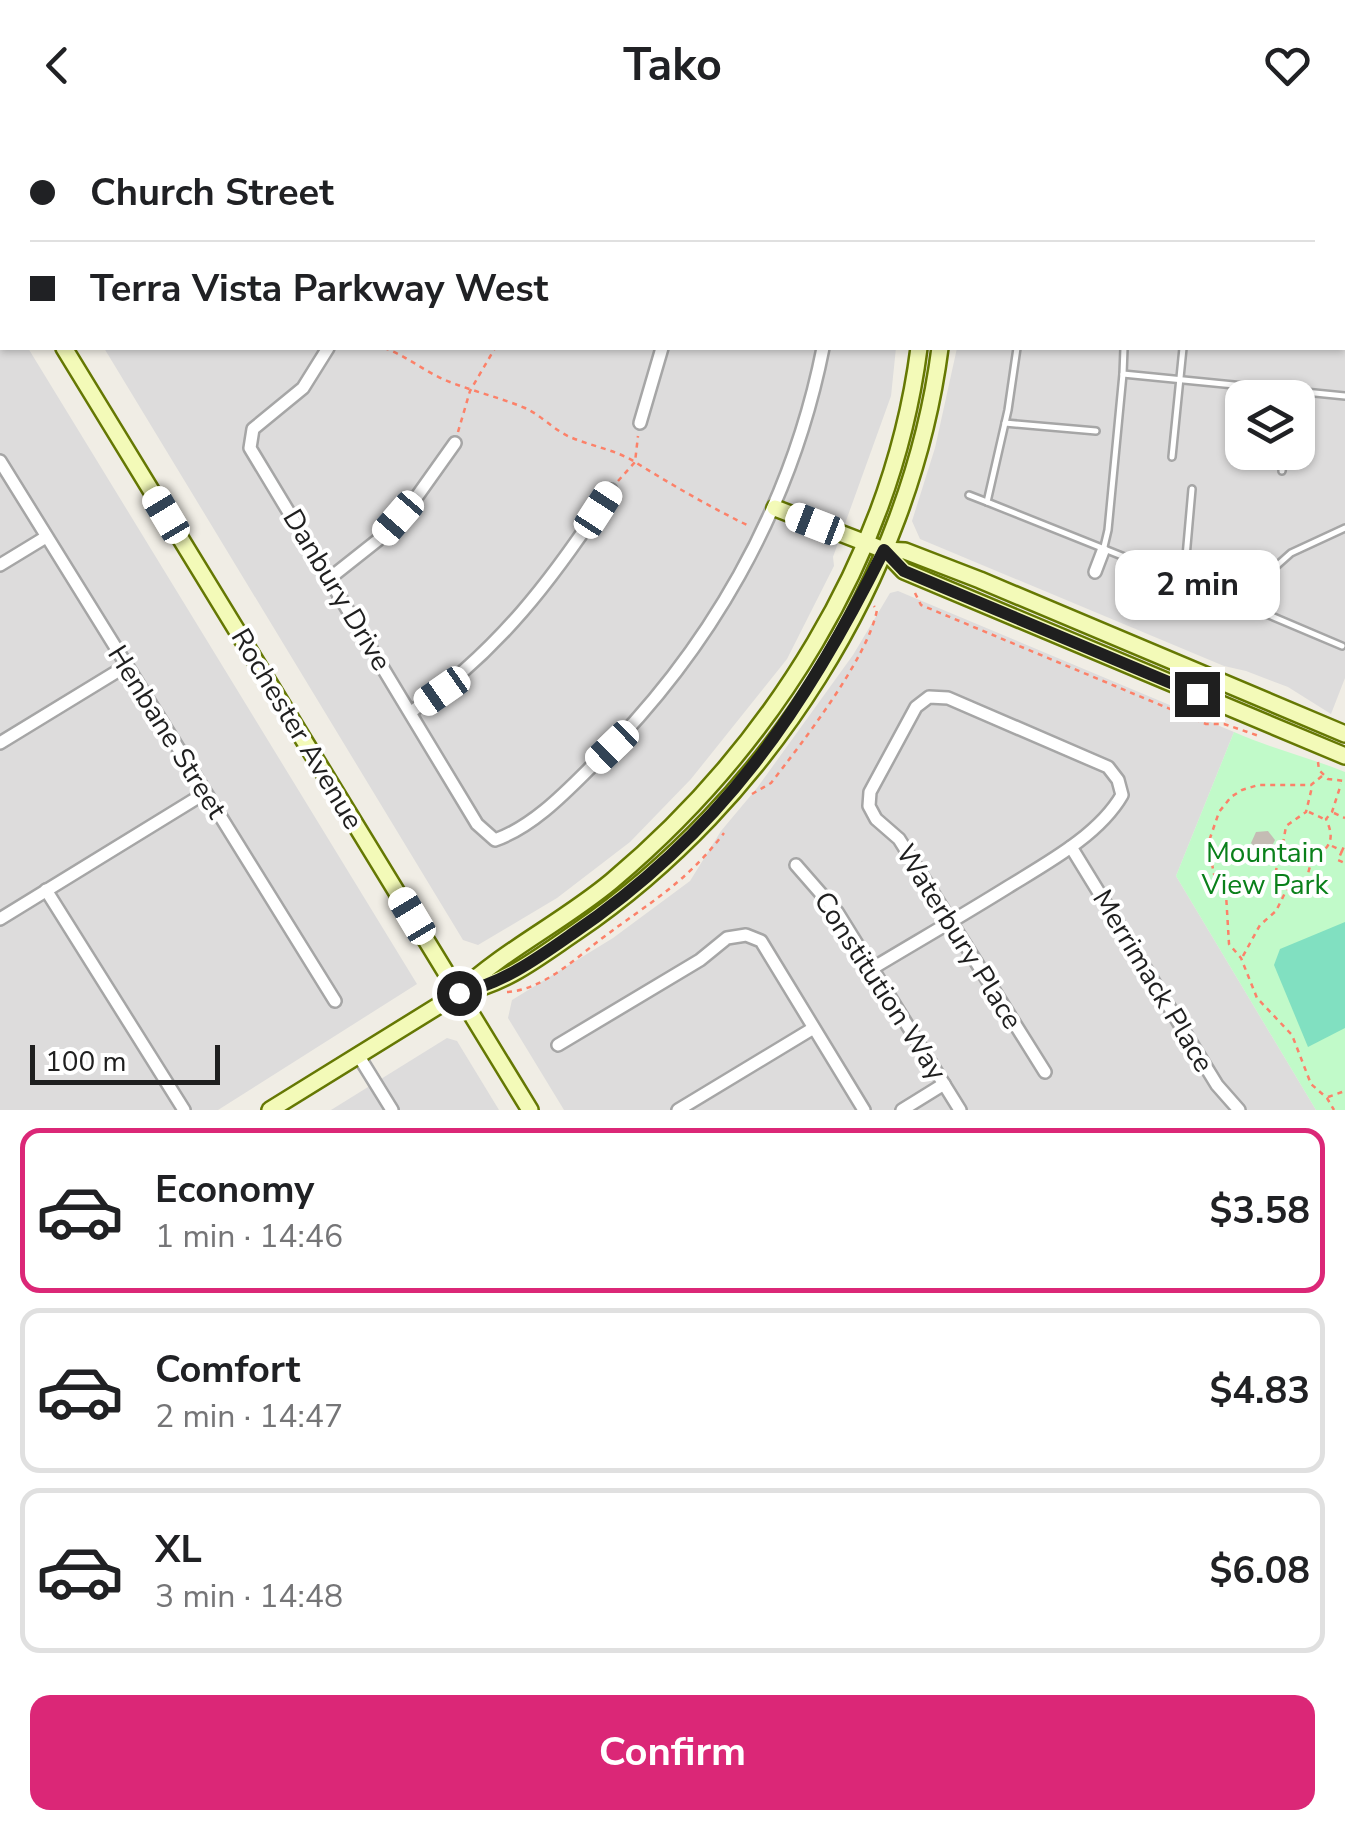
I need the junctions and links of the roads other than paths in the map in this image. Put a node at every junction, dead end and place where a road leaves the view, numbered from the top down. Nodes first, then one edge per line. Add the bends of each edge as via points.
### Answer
1 (65, 350) edge
2 (327, 350) edge
3 (661, 350) edge
4 (822, 350) edge
5 (919, 350) edge
6 (940, 350) edge
7 (1017, 350) edge
8 (1124, 350) edge
9 (1183, 350) edge
10 (1123, 374) junction
11 (1179, 380) junction
12 (1225, 386) edge
13 (1315, 395) edge
14 (1345, 396) edge
15 (640, 422) road end
16 (1005, 423) junction
17 (1096, 432) dead end
18 (455, 443) road end
19 (1172, 457) dead end
20 (0, 461) edge
21 (1192, 489) dead end
22 (610, 490) road end
23 (969, 495) dead end
24 (987, 502) junction
25 (774, 508) junction
26 (1345, 528) edge
27 (46, 537) junction
28 (866, 542) junction
29 (884, 550) junction
30 (1103, 551) junction
31 (0, 565) edge
32 (1095, 572) dead end
33 (330, 578) junction
34 (1179, 579) junction
35 (1257, 610) junction
36 (1342, 646) dead end
37 (126, 666) junction
38 (411, 712) junction
39 (1345, 734) edge
40 (0, 743) edge
41 (1345, 756) edge
42 (205, 793) junction
43 (1071, 848) junction
44 (796, 865) dead end
45 (46, 890) junction
46 (0, 919) edge
47 (951, 922) junction
48 (873, 968) junction
49 (459, 993) junction
50 (334, 1002) dead end
51 (812, 1029) junction
52 (558, 1045) dead end
53 (358, 1055) junction
54 (1045, 1072) dead end
55 (944, 1084) junction
56 (184, 1110) edge
57 (270, 1110) edge
58 (392, 1110) edge
59 (530, 1110) edge
60 (678, 1110) edge
61 (864, 1110) edge
62 (902, 1110) edge
63 (960, 1110) edge
64 (1240, 1110) edge

1 - 49 main road, Rochester Avenue
2 - 33 street, Danbury Drive via 303,388 250,438 255,460
3 - 15 street
4 - 25 street
5 - 28 main road via 898,445
6 - 29 main road via 910,477
7 - 16 lane
8 - 10 lane
9 - 11 lane
10 - 11 lane
10 - 30 lane
11 - 12 lane
11 - 19 lane
13 - 14 lane
16 - 17 lane
16 - 24 lane
18 - 33 street via 378,540
20 - 27 street, Henbane Street
21 - 34 lane
22 - 38 street via 519,618
23 - 24 lane
24 - 30 lane
25 - 28 main road
25 - 38 street, Danbury Drive via 686,661 633,727 512,834 495,840 476,824
26 - 35 lane via 1291,552 1272,569
27 - 31 street
27 - 37 street, Henbane Street
28 - 29 main road
28 - 49 main road via 794,678 736,760 611,882
29 - 39 main road via 905,551 980,580
29 - 41 main road via 904,571
29 - 49 main road via 780,733 696,834 629,893 540,956 492,986
30 - 32 street
30 - 34 lane
33 - 38 street, Danbury Drive
34 - 35 lane
35 - 36 lane
37 - 40 street
37 - 42 street, Henbane Street
42 - 45 street
42 - 50 street, Henbane Street
43 - 47 street
43 - 47 street, Waterbury Place via 1122,794 1108,767 948,698 929,697 916,707 870,792 870,806
43 - 64 street, Merrimack Place via 1217,1084
44 - 48 street, Constitution Way
45 - 46 street
45 - 56 street
47 - 48 street
47 - 54 street, Waterbury Place
48 - 55 street, Constitution Way
49 - 53 main road
49 - 59 main road, Rochester Avenue
51 - 52 street via 761,941 746,935 727,938
51 - 60 street
51 - 61 street
53 - 57 main road
53 - 58 street
55 - 62 street
55 - 63 street, Constitution Way

